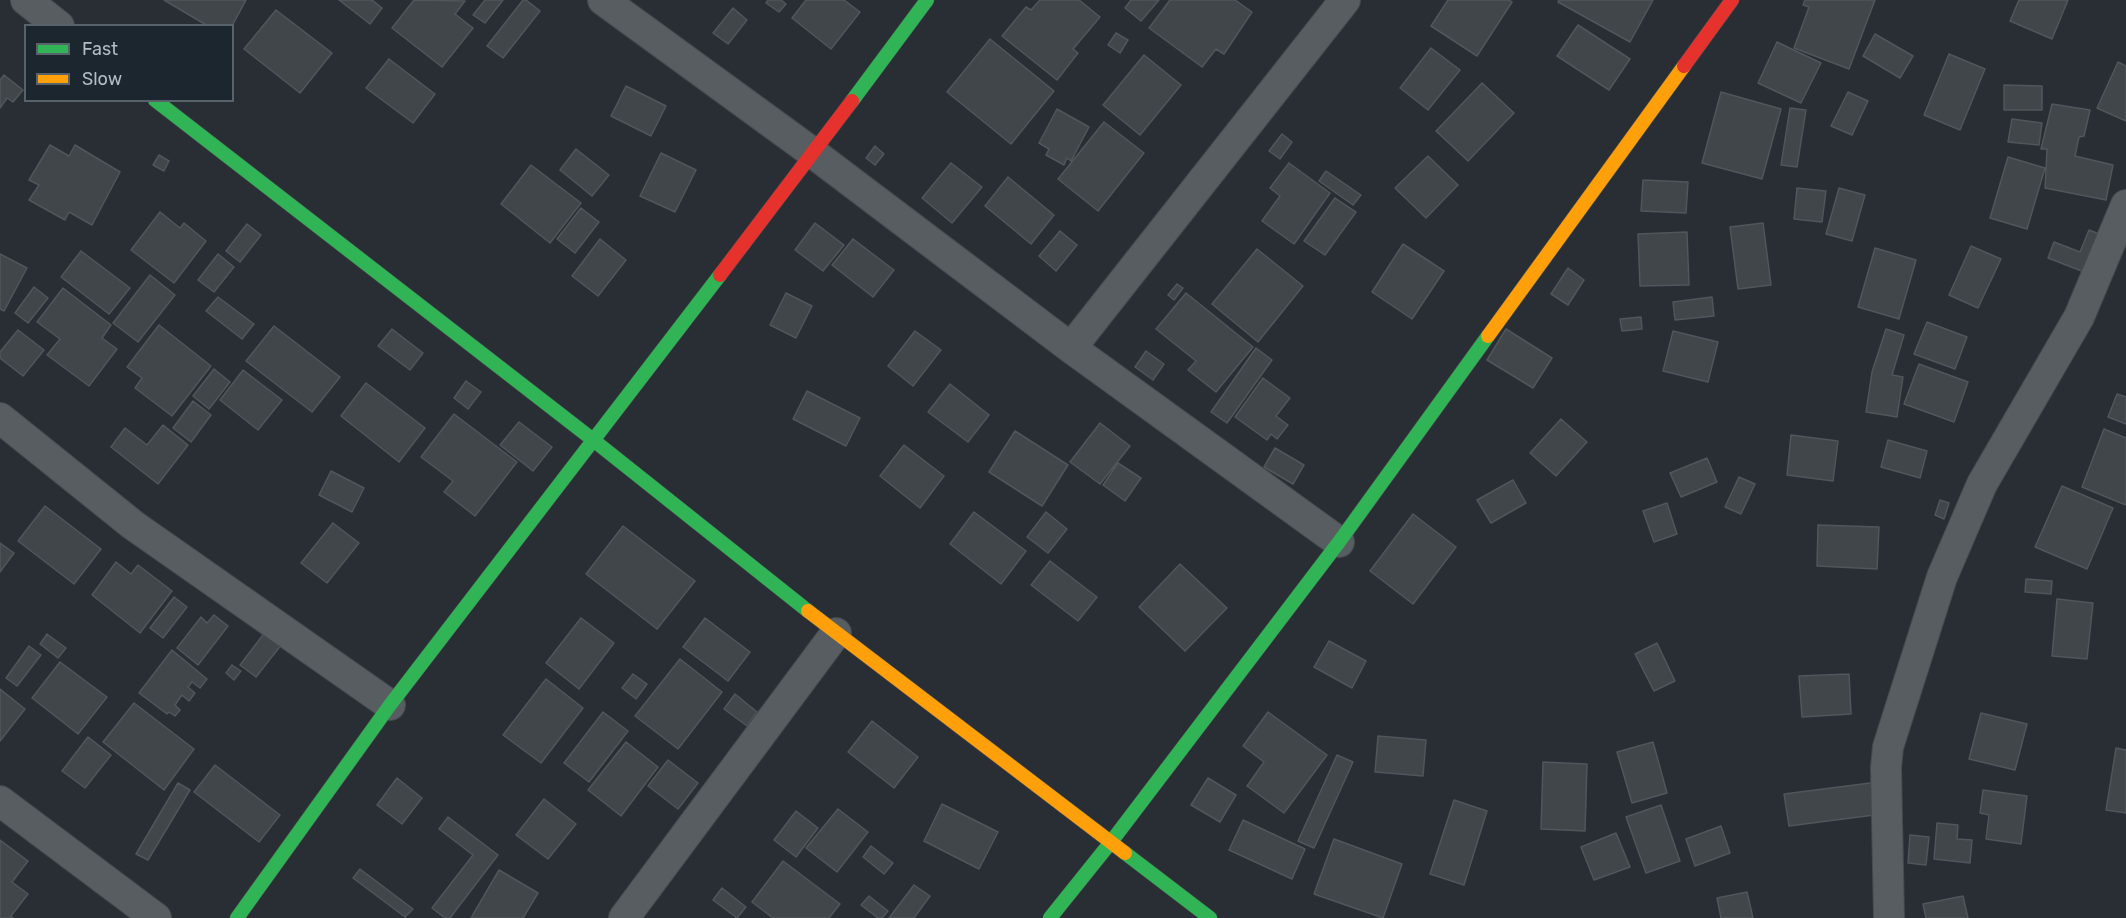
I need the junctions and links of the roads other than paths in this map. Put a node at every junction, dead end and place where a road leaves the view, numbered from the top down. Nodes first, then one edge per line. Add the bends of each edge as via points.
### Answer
1 (26, 0) edge
2 (603, 0) edge
3 (927, 0) edge
4 (1345, 0) edge
5 (1732, 0) edge
6 (56, 24) edge
7 (158, 102) edge
8 (813, 153) junction
9 (2126, 205) edge
10 (1071, 348) junction
11 (0, 418) edge
12 (592, 439) junction
13 (1339, 542) junction
14 (836, 633) junction
15 (390, 705) junction
16 (0, 801) edge
17 (1111, 842) junction
18 (156, 918) edge
19 (237, 918) edge
20 (624, 918) edge
21 (1050, 918) edge
22 (1210, 918) edge
23 (1889, 918) edge

1 - 6 street
2 - 8 street
3 - 8 street
4 - 10 street
5 - 13 street
7 - 12 street
8 - 10 street
8 - 12 street
9 - 23 street via 2079,317 1982,484 1942,577 1888,747
10 - 13 street
11 - 15 street via 133,525
12 - 14 street
12 - 15 street
13 - 17 street
14 - 17 street
14 - 20 street
15 - 19 street
16 - 18 street
17 - 21 street
17 - 22 street

